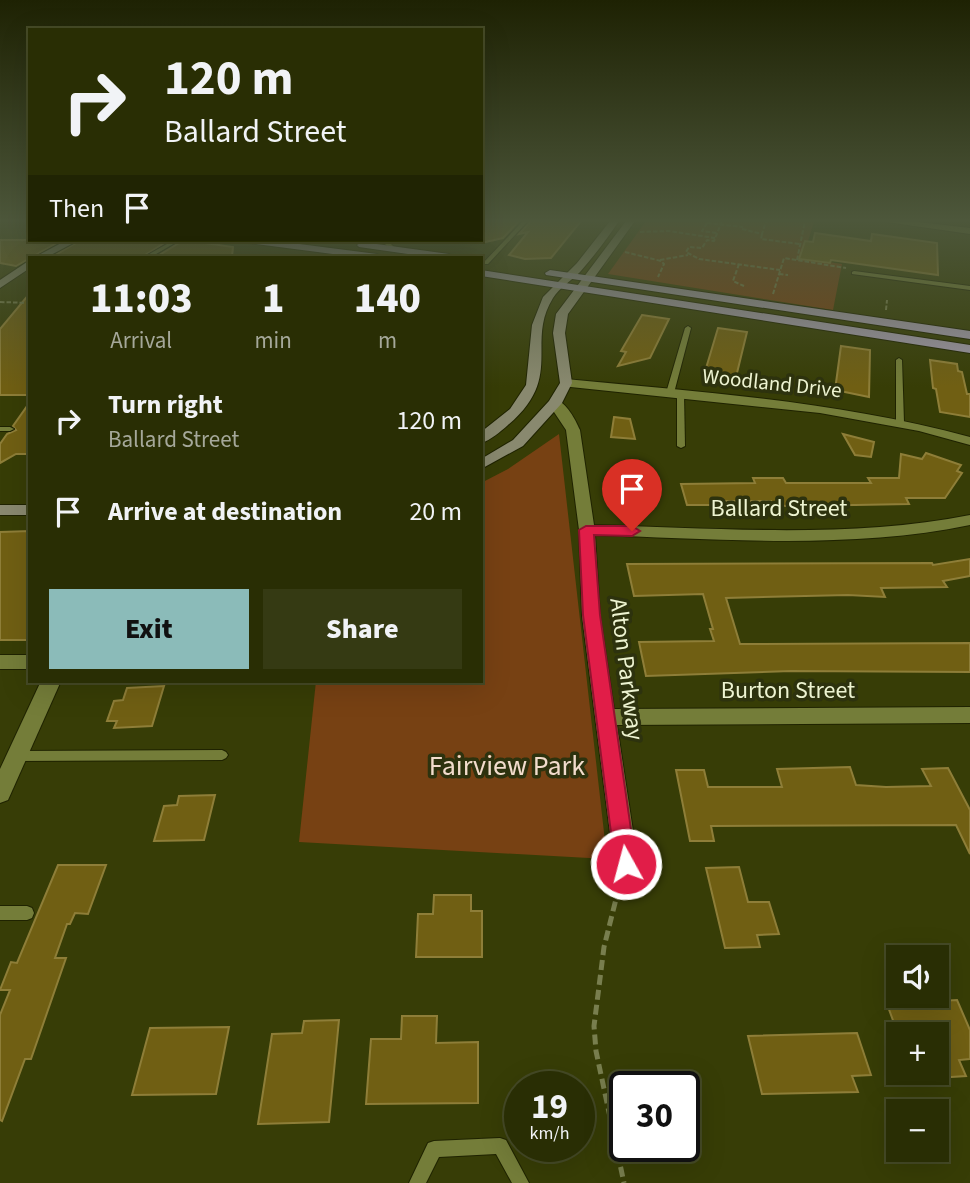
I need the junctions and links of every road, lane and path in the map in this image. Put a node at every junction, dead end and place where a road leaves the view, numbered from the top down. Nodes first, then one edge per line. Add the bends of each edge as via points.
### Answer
1 (522, 276) edge
2 (571, 276) edge
3 (573, 276) edge
4 (658, 276) edge
5 (735, 276) edge
6 (778, 276) edge
7 (879, 276) edge
8 (587, 278) junction
9 (655, 282) dead end
10 (560, 286) junction
11 (752, 287) dead end
12 (970, 288) edge
13 (579, 289) junction
14 (771, 299) dead end
15 (0, 302) edge
16 (28, 303) edge
17 (688, 328) dead end
18 (970, 335) edge
19 (970, 349) edge
20 (899, 360) dead end
21 (566, 383) junction
22 (675, 394) junction
23 (555, 403) junction
24 (900, 422) junction
25 (0, 429) edge
26 (10, 429) dead end
27 (483, 437) edge
28 (970, 441) edge
29 (681, 446) dead end
30 (483, 464) edge
31 (0, 510) edge
32 (28, 510) edge
33 (970, 520) edge
34 (586, 530) junction
35 (0, 662) edge
36 (28, 662) edge
37 (50, 683) edge
38 (970, 715) edge
39 (607, 717) junction
40 (222, 755) dead end
41 (18, 756) junction
42 (0, 793) edge
43 (626, 864) joint
44 (0, 913) edge
45 (27, 913) dead end
46 (417, 1183) edge
47 (521, 1183) edge
48 (624, 1183) edge

1 - 10 main road
2 - 10 main road
3 - 8 main road
4 - 9 path
5 - 11 path via 733,281
6 - 14 path
7 - 12 lane
8 - 13 main road
8 - 18 main road
10 - 13 main road
10 - 27 main road via 548,296 539,316 529,393 515,412
13 - 19 main road
13 - 21 main road via 562,314 559,333
15 - 16 path
17 - 22 lane
20 - 24 lane
21 - 22 street, Woodland Drive
21 - 23 main road
22 - 24 street, Woodland Drive via 841,411
22 - 29 lane
23 - 30 main road via 518,443
23 - 34 street, Alton Parkway via 573,430
24 - 28 street, Woodland Drive
25 - 26 lane
31 - 32 main road
33 - 34 street, Ballard Street via 922,530 769,536
34 - 39 street, Alton Parkway via 591,615
35 - 36 street
37 - 41 street
38 - 39 street, Burton Street
39 - 43 street, Alton Parkway
40 - 41 lane
41 - 42 street
43 - 48 path via 604,947 594,1026
44 - 45 lane
46 - 47 lane via 434,1149 500,1146

